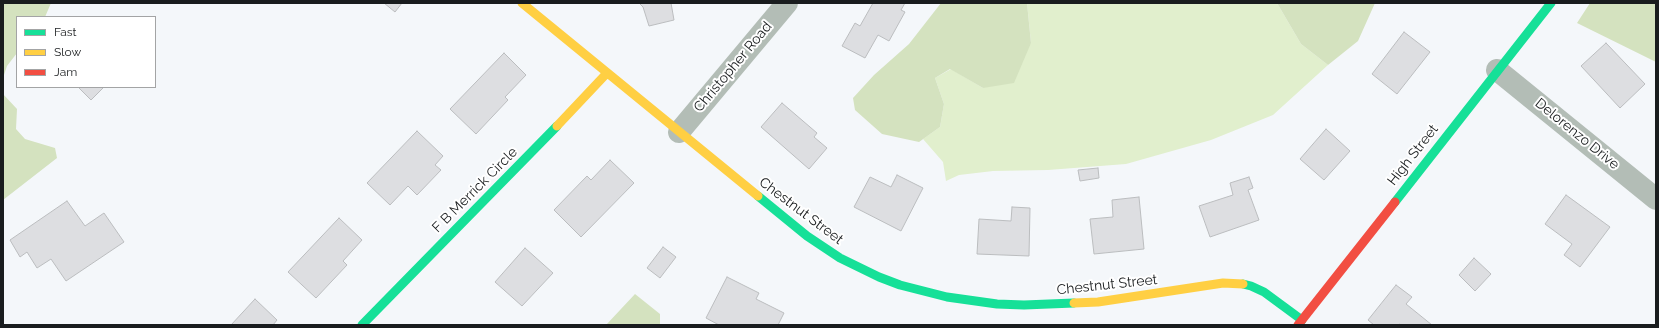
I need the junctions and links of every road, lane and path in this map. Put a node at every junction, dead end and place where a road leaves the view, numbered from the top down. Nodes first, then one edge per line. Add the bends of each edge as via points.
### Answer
1 (522, 3) edge
2 (787, 3) edge
3 (1551, 3) edge
4 (1497, 70) junction
5 (607, 73) junction
6 (678, 132) junction
7 (1656, 199) edge
8 (1303, 323) edge
9 (362, 325) edge

1 - 5 main road, Chestnut Street
2 - 6 street, Christopher Road
3 - 4 main road, High Street
4 - 7 street, Delorenzo Drive
4 - 8 main road, High Street
5 - 6 main road, Chestnut Street
5 - 9 main road, F B Merrick Circle
6 - 8 main road, Chestnut Street via 823,248 860,268 924,292 970,301 1024,305 1098,302 1237,283 1264,292

